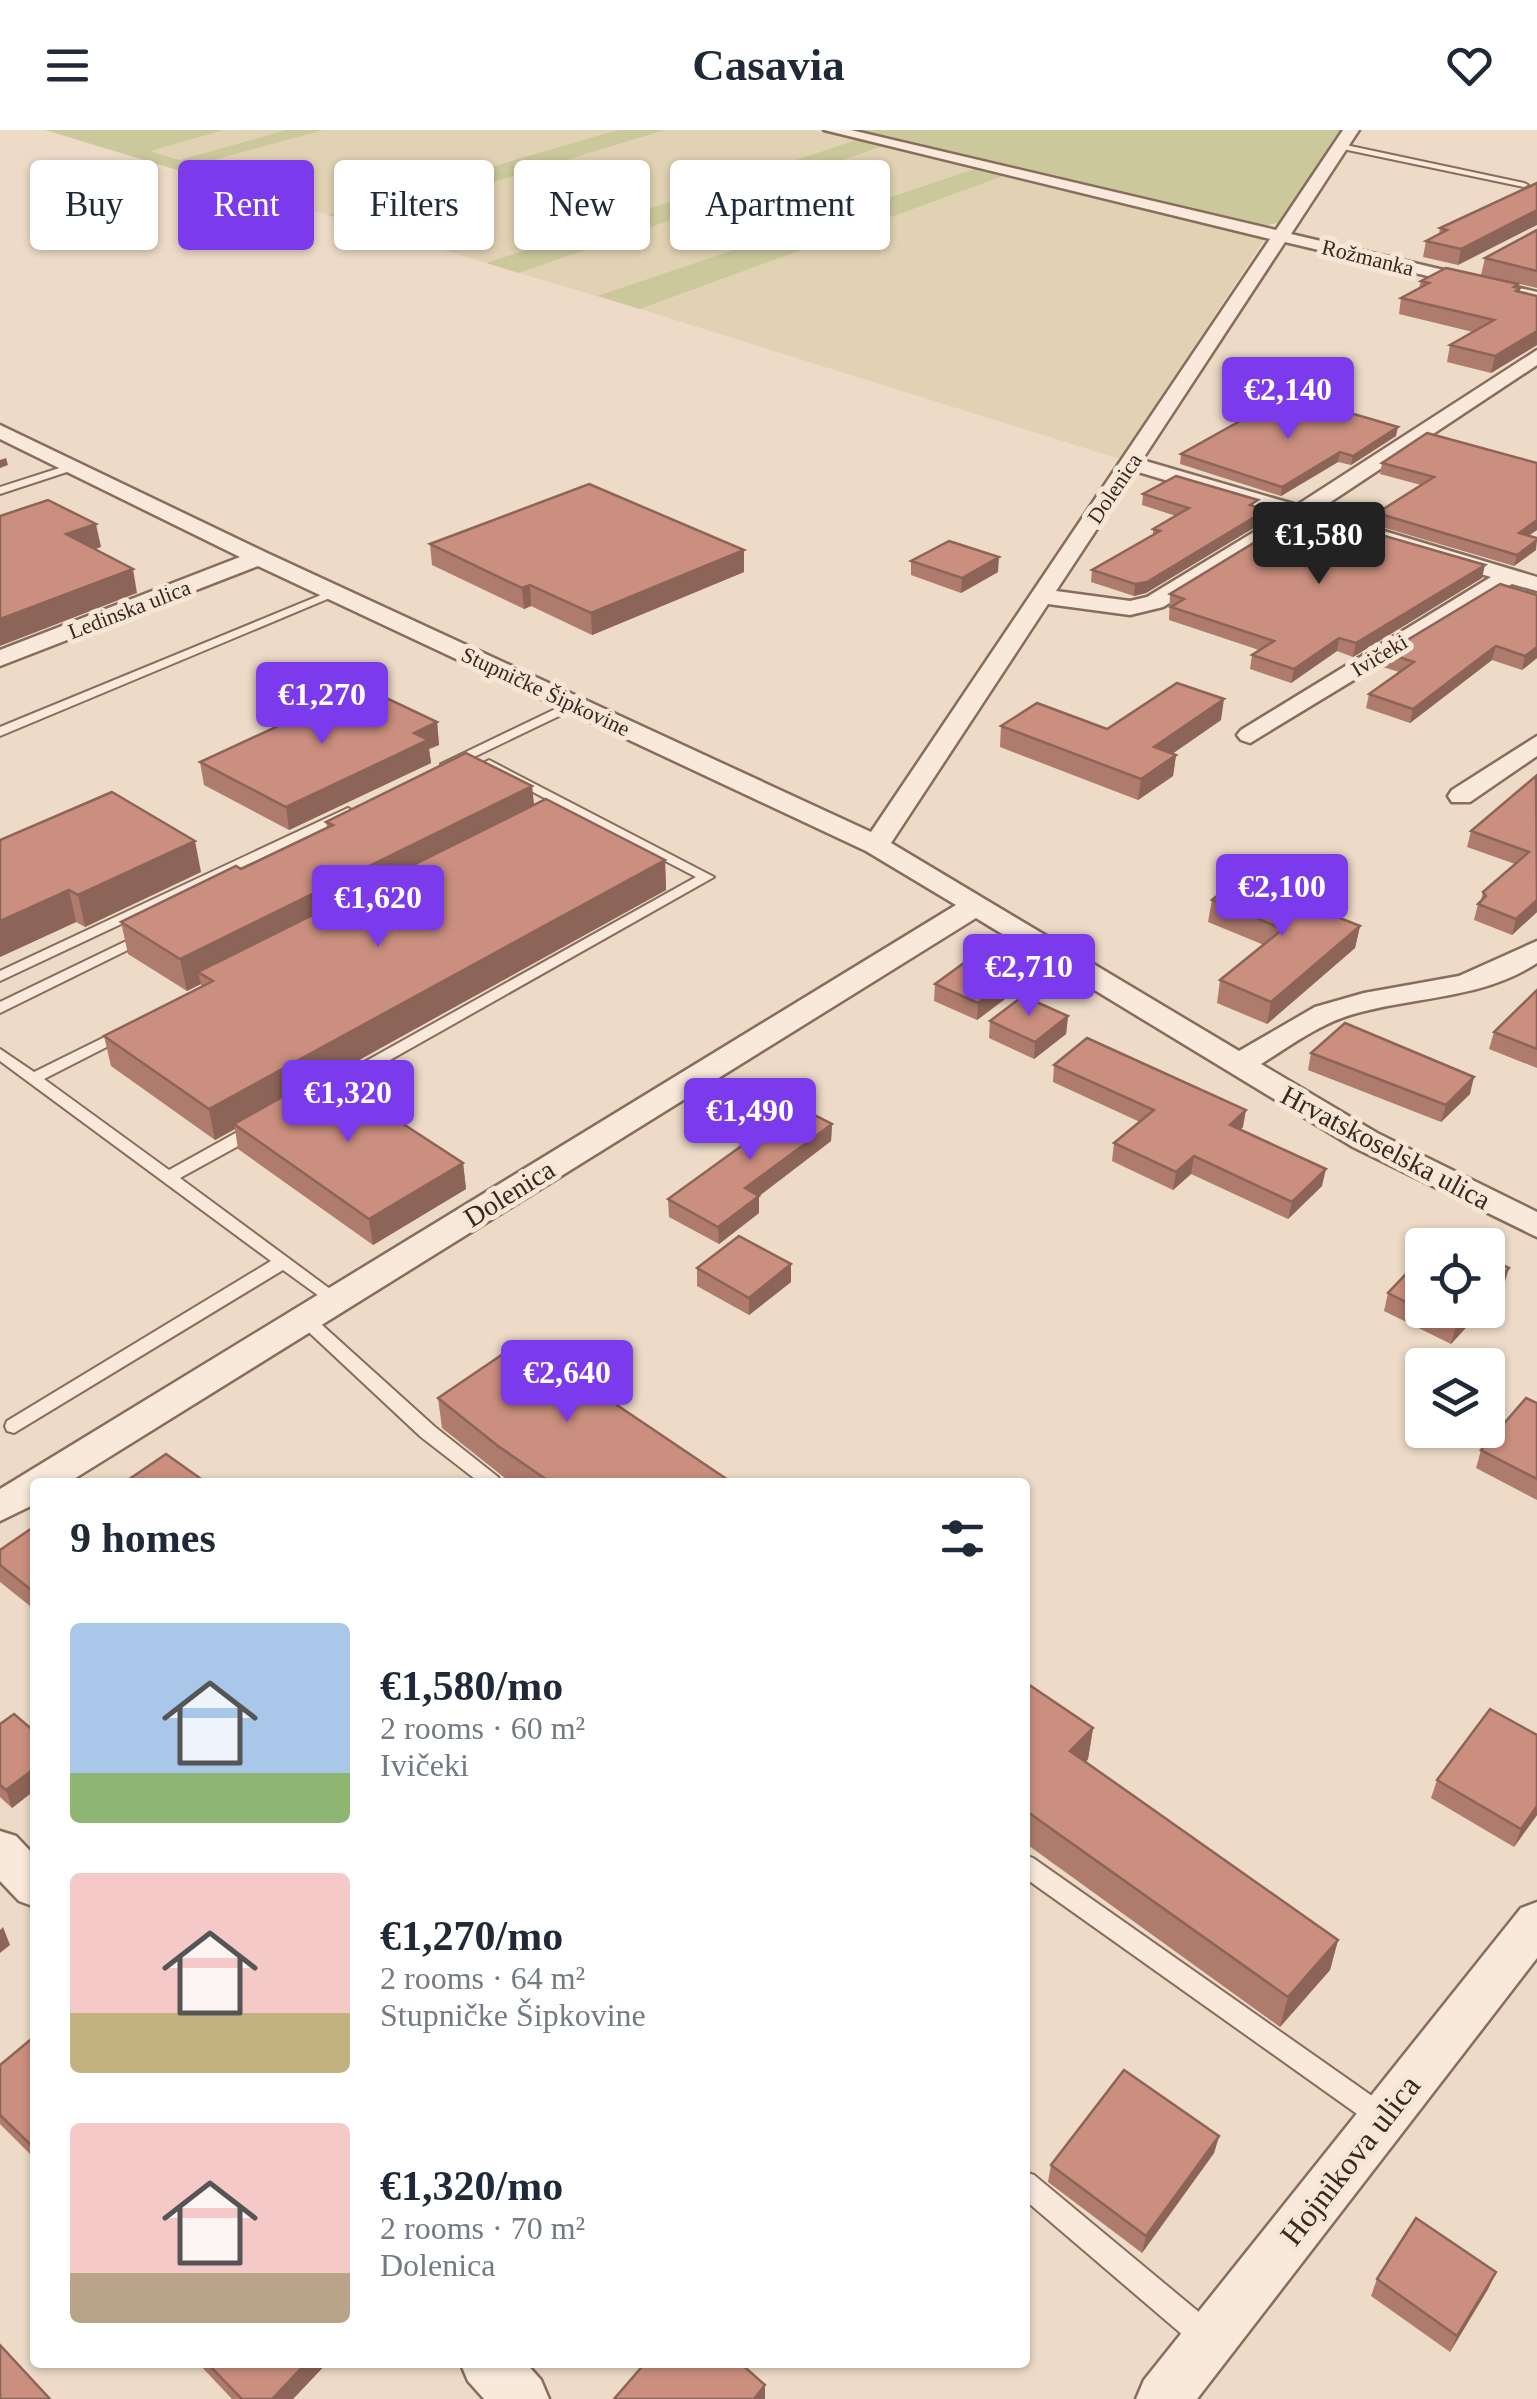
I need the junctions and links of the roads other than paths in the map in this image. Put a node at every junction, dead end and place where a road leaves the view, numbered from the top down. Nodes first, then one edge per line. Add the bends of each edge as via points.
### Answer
1 (832, 130) edge
2 (1346, 138) edge
3 (1524, 185) edge
4 (1281, 236) junction
5 (1488, 260) edge
6 (1454, 278) junction
7 (1537, 297) edge
8 (1537, 356) edge
9 (0, 432) edge
10 (1131, 463) junction
11 (72, 466) junction
12 (0, 490) edge
13 (1300, 513) junction
14 (259, 558) junction
15 (1528, 579) edge
16 (334, 593) junction
17 (1042, 596) junction
18 (0, 659) edge
19 (574, 704) junction
20 (0, 732) edge
21 (1250, 735) dead end
22 (1537, 744) edge
23 (430, 772) edge
24 (454, 782) edge
25 (1461, 796) dead end
26 (359, 806) edge
27 (572, 807) junction
28 (555, 816) edge
29 (876, 845) junction
30 (978, 904) junction
31 (157, 930) edge
32 (1537, 950) edge
33 (0, 977) edge
34 (0, 1008) edge
35 (138, 1026) edge
36 (0, 1054) edge
37 (1237, 1065) junction
38 (34, 1078) junction
39 (308, 1100) edge
40 (273, 1119) edge
41 (169, 1178) junction
42 (1537, 1226) edge
43 (284, 1261) junction
44 (336, 1300) junction
45 (305, 1319) junction
46 (14, 1426) dead end
47 (48, 1478) edge
48 (486, 1478) edge
49 (30, 1489) edge
50 (0, 1507) edge
51 (0, 1850) edge
52 (1030, 1869) edge
53 (30, 1882) edge
54 (1537, 1922) edge
55 (1383, 2118) junction
56 (1030, 2188) edge
57 (1210, 2340) junction
58 (493, 2368) edge
59 (522, 2399) edge
60 (1163, 2399) edge

1 - 4 street, Rožmanka
2 - 3 lane
2 - 4 street, Dolenica
4 - 6 street, Rožmanka
4 - 10 street, Dolenica
5 - 6 street
6 - 7 street, Rožmanka
8 - 13 street
9 - 11 street, Stupničke Šipkovine
10 - 13 street, Ivičeki
10 - 17 street, Dolenica
11 - 12 lane
11 - 14 street, Stupničke Šipkovine
13 - 15 street, Ivičeki
13 - 17 street via 1155,602 1130,608
14 - 16 street, Stupničke Šipkovine
14 - 18 street, Ledinska ulica
15 - 21 street, Ivičeki
16 - 19 street, Stupničke Šipkovine
16 - 20 lane
17 - 29 street, Dolenica
19 - 23 lane
19 - 29 street, Stupničke Šipkovine
22 - 25 street
24 - 27 lane via 490,764
26 - 33 lane
27 - 28 lane
27 - 39 lane via 707,877
29 - 30 street, Hrvatskoselska ulica
30 - 37 street, Hrvatskoselska ulica
30 - 44 street, Dolenica
31 - 34 lane
32 - 37 street, Hrvatskoselska ulica via 1464,986 1336,1009
35 - 38 lane
36 - 38 lane
37 - 42 street, Hrvatskoselska ulica via 1365,1140
38 - 41 lane
40 - 41 lane
41 - 43 lane
43 - 44 lane
43 - 46 lane
44 - 45 street, Dolenica
45 - 47 street, Dolenica
45 - 48 lane
49 - 50 street, Dolenica
51 - 53 street
52 - 55 lane
54 - 55 street, Hojnikova ulica
55 - 57 street, Hojnikova ulica
56 - 57 lane
57 - 60 street, Hojnikova ulica
58 - 59 street

